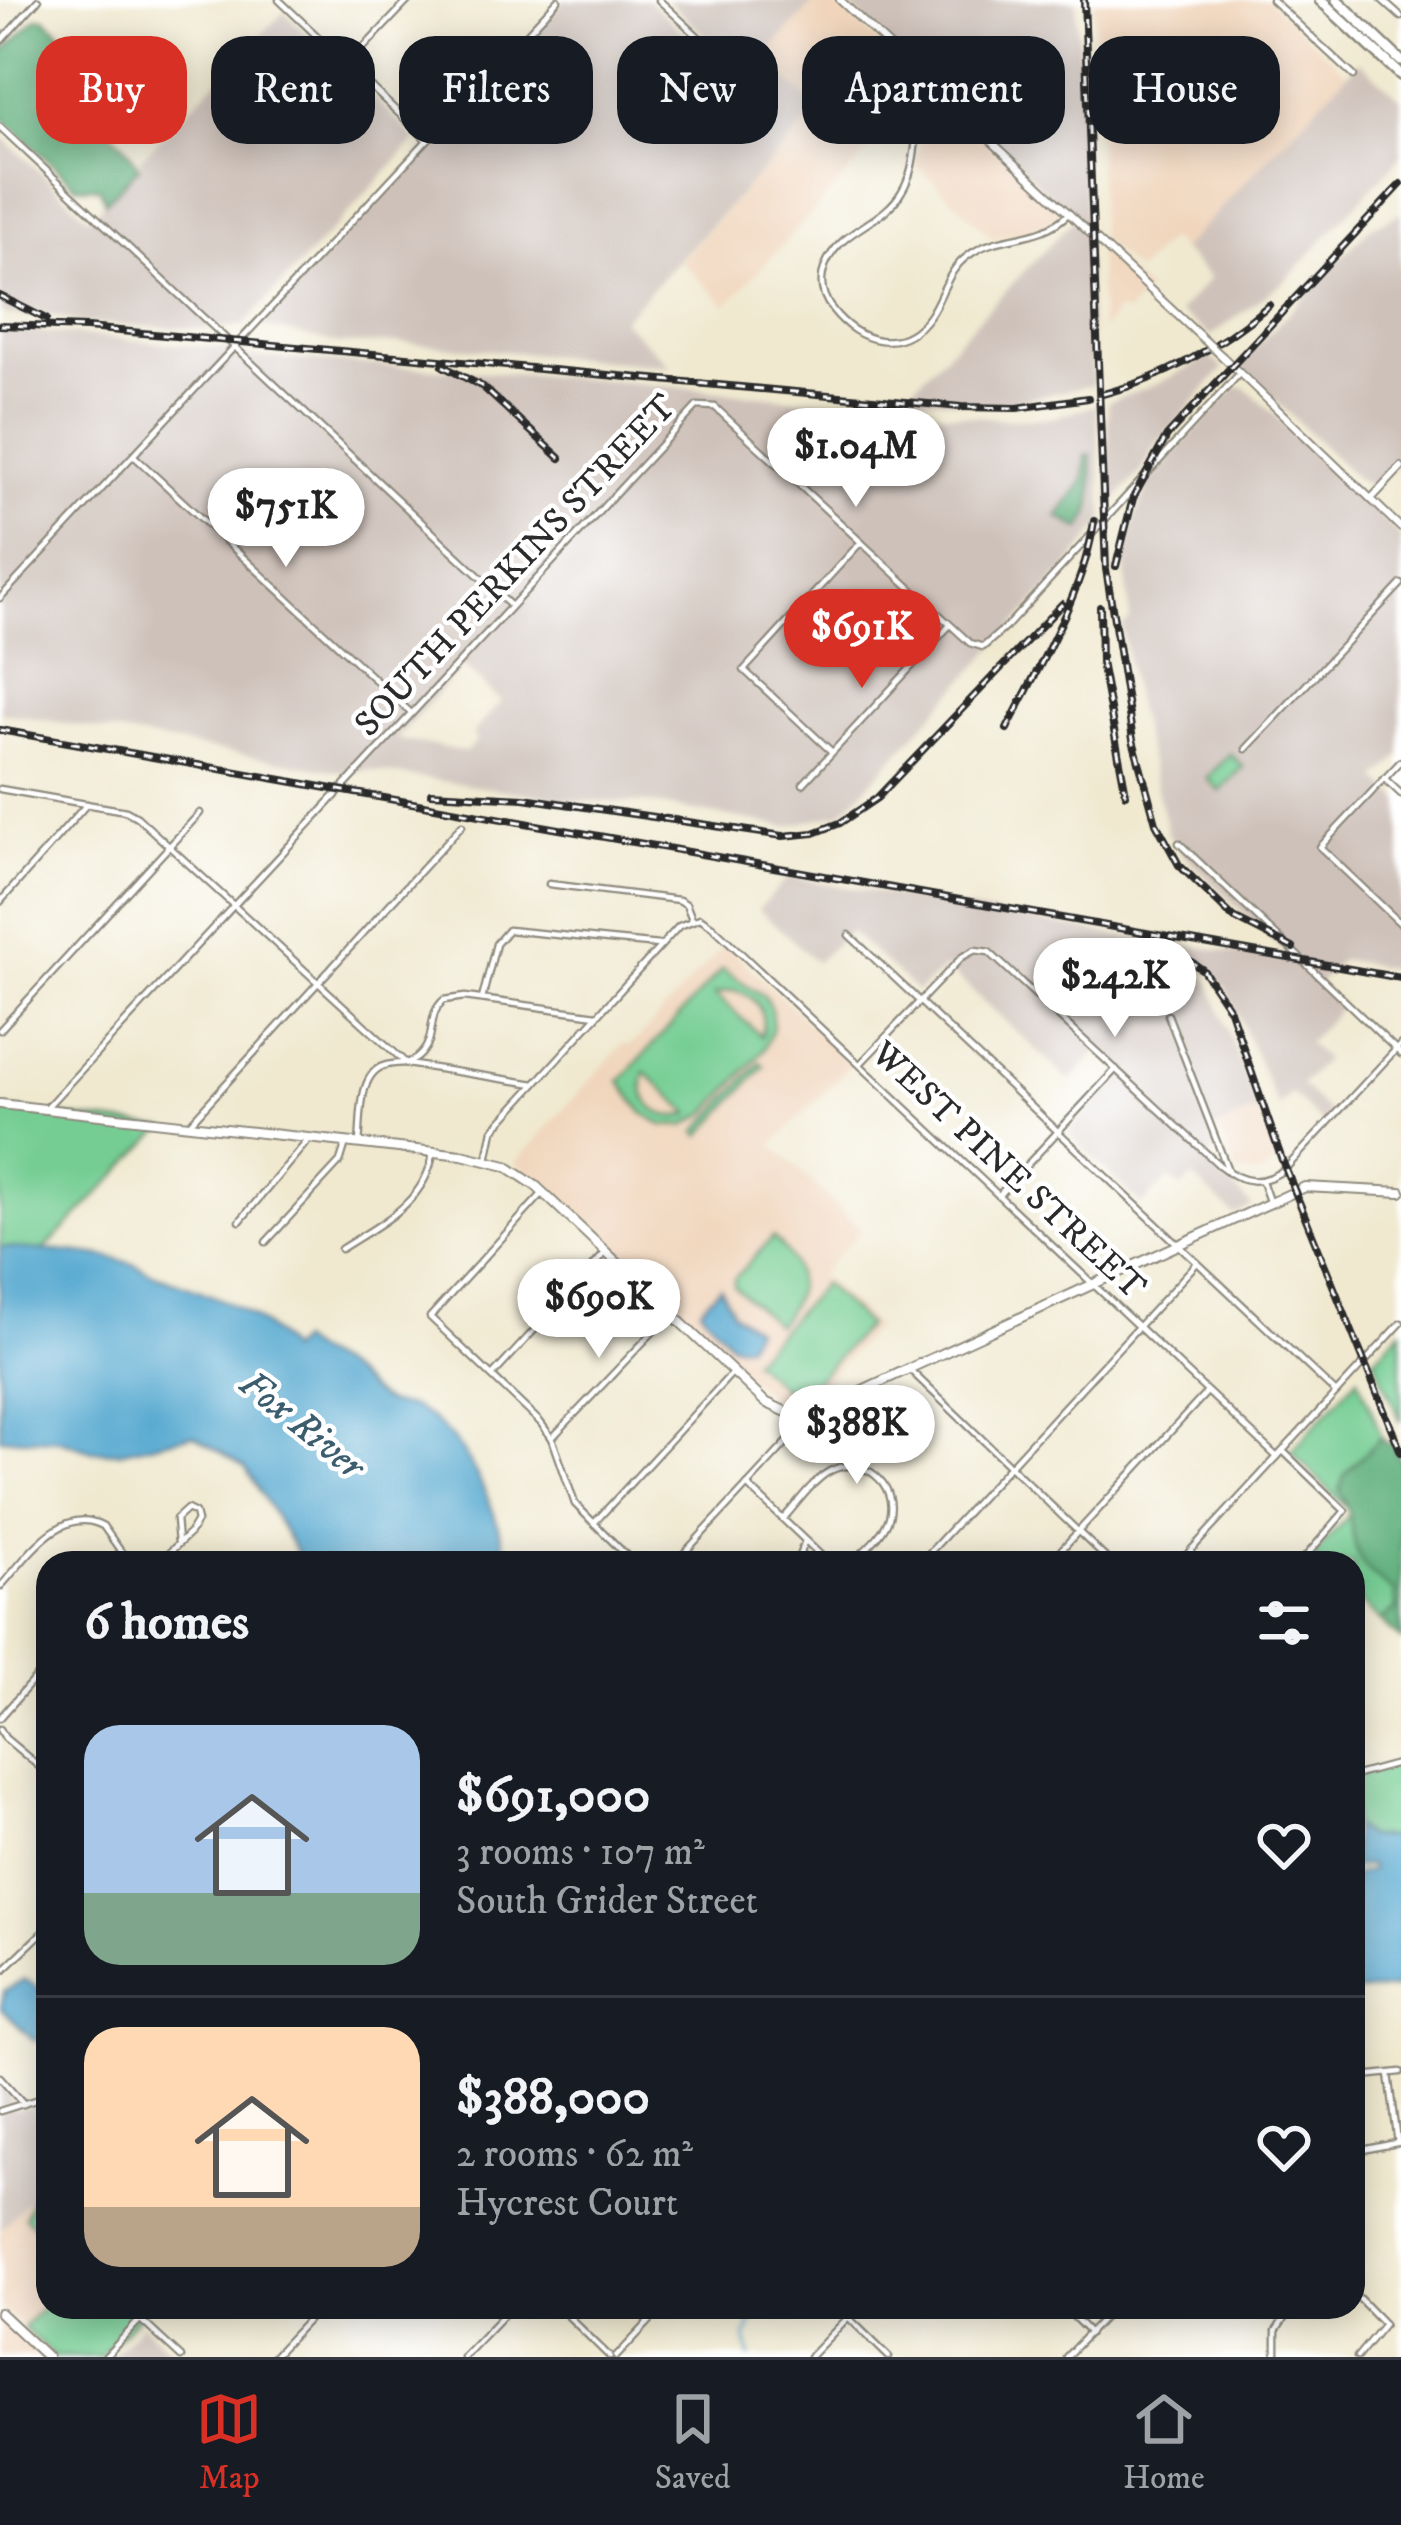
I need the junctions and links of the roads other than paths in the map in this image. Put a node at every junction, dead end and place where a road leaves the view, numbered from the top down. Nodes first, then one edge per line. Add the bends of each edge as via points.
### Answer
1 (38, 0) edge
2 (409, 0) edge
3 (557, 0) edge
4 (659, 0) edge
5 (840, 0) edge
6 (1272, 0) edge
7 (1320, 0) edge
8 (1336, 0) edge
9 (1382, 0) edge
10 (282, 1) edge
11 (1401, 17) edge
12 (318, 36) edge
13 (375, 36) edge
14 (524, 36) edge
15 (698, 36) edge
16 (879, 36) edge
17 (0, 42) edge
18 (1401, 61) edge
19 (1401, 75) edge
20 (1354, 76) dead end
21 (375, 91) edge
22 (399, 113) edge
23 (0, 128) edge
24 (424, 144) edge
25 (914, 144) edge
26 (995, 144) edge
27 (1069, 213) junction
28 (232, 349) junction
29 (1240, 373) junction
30 (133, 456) junction
31 (1401, 467) edge
32 (1371, 499) junction
33 (1401, 528) edge
34 (861, 542) junction
35 (1401, 584) edge
36 (0, 598) edge
37 (511, 606) junction
38 (950, 625) junction
39 (411, 713) junction
40 (1246, 748) dead end
41 (832, 752) junction
42 (1401, 760) edge
43 (1384, 778) junction
44 (803, 784) dead end
45 (0, 789) edge
46 (1401, 794) edge
47 (87, 804) junction
48 (200, 813) dead end
49 (462, 825) dead end
50 (1179, 842) dead end
51 (170, 847) junction
52 (549, 884) dead end
53 (0, 902) edge
54 (233, 906) junction
55 (692, 919) junction
56 (1401, 924) edge
57 (849, 935) dead end
58 (661, 946) junction
59 (317, 984) junction
60 (482, 999) junction
61 (919, 1002) junction
62 (597, 1015) junction
63 (1168, 1015) dead end
64 (2, 1025) edge
65 (1399, 1049) edge
66 (407, 1064) junction
67 (860, 1064) junction
68 (1116, 1069) junction
69 (535, 1084) junction
70 (0, 1104) edge
71 (44, 1109) junction
72 (188, 1126) junction
73 (1058, 1132) junction
74 (310, 1138) junction
75 (346, 1142) junction
76 (359, 1144) junction
77 (433, 1152) junction
78 (487, 1160) junction
79 (1228, 1173) junction
80 (1262, 1181) junction
81 (1401, 1192) edge
82 (543, 1193) junction
83 (999, 1195) junction
84 (1270, 1204) junction
85 (240, 1221) dead end
86 (266, 1241) dead end
87 (1179, 1246) junction
88 (341, 1249) dead end
89 (606, 1252) junction
90 (1197, 1263) junction
91 (1093, 1284) junction
92 (671, 1313) junction
93 (1401, 1323) edge
94 (1138, 1327) junction
95 (909, 1369) junction
96 (733, 1372) junction
97 (494, 1376) junction
98 (1208, 1392) junction
99 (1336, 1393) junction
100 (798, 1415) junction
101 (553, 1438) junction
102 (1283, 1451) junction
103 (1277, 1457) junction
104 (1009, 1467) junction
105 (747, 1486) junction
106 (783, 1519) junction
107 (593, 1524) junction
108 (1078, 1532) junction
109 (805, 1541) junction
110 (178, 1543) junction
111 (121, 1551) edge
112 (170, 1551) edge
113 (621, 1551) edge
114 (686, 1551) edge
115 (802, 1551) edge
116 (817, 1551) edge
117 (862, 1551) edge
118 (931, 1551) edge
119 (1060, 1551) edge
120 (1098, 1551) edge
121 (1190, 1551) edge
122 (1310, 1551) edge
123 (0, 1587) edge
124 (36, 1677) edge
125 (0, 1718) edge
126 (0, 1729) edge
127 (1401, 1763) edge
128 (36, 1764) edge
129 (1365, 1773) edge
130 (36, 1939) edge
131 (0, 1973) edge
132 (1401, 2072) edge
133 (1389, 2074) junction
134 (1365, 2076) edge
135 (0, 2077) edge
136 (36, 2100) edge
137 (24, 2104) junction
138 (0, 2111) edge
139 (1400, 2143) edge
140 (1365, 2150) edge
141 (1365, 2304) edge
142 (0, 2313) edge
143 (141, 2319) joint
144 (309, 2319) edge
145 (499, 2319) edge
146 (573, 2319) edge
147 (651, 2319) edge
148 (846, 2319) edge
149 (850, 2319) edge
150 (1076, 2319) edge
151 (1102, 2319) edge
152 (1284, 2319) edge
153 (1090, 2332) junction
154 (47, 2357) edge
155 (105, 2357) edge
156 (181, 2357) edge
157 (273, 2357) edge
158 (463, 2357) edge
159 (613, 2357) edge
160 (809, 2357) edge
161 (889, 2357) edge
162 (1066, 2357) edge
163 (1276, 2357) edge
164 (1357, 2357) edge

1 - 17 street
2 - 13 street
3 - 14 street
4 - 15 street
5 - 16 street
6 - 20 street
7 - 19 main road
8 - 18 main road
9 - 11 street
10 - 12 street
21 - 22 street
23 - 28 street
24 - 28 street
25 - 27 street via 900,196 842,239 825,265 824,296 864,338 899,340 929,316 969,254 1046,232
26 - 27 street
27 - 29 street, bridge
28 - 30 street
28 - 37 street
29 - 32 street
29 - 38 street via 987,646
30 - 36 street
30 - 39 street
31 - 32 street
32 - 33 street
34 - 37 street, SOUTH PERKINS STREET via 703,404
34 - 38 street
34 - 41 street via 744,670
35 - 40 street
37 - 39 street, SOUTH PERKINS STREET
38 - 41 street
39 - 54 street, SOUTH PERKINS STREET
41 - 44 street
42 - 43 street
43 - 46 street
43 - 56 street via 1321,847
45 - 47 street
47 - 51 street via 132,813
47 - 53 street
48 - 51 street
49 - 59 street
50 - 65 street
51 - 54 street
51 - 64 street
52 - 55 street via 679,900
54 - 59 street
54 - 71 street, SOUTH PERKINS STREET
55 - 58 street
55 - 67 street, WEST PINE STREET via 705,920
57 - 61 street
58 - 60 street via 508,930 496,944
58 - 62 street
59 - 66 street
59 - 72 street
60 - 62 street
60 - 66 street via 439,1004 426,1048
61 - 67 street
61 - 68 street via 962,957 981,950 997,956
61 - 73 street
62 - 69 street
63 - 79 street
65 - 80 street via 1286,1168
66 - 69 street
66 - 76 street via 371,1075
67 - 83 street, WEST PINE STREET
68 - 73 street
68 - 79 street
69 - 78 street via 491,1132
70 - 71 main road
71 - 72 main road
72 - 74 main road
73 - 83 street
73 - 87 street
74 - 75 main road
74 - 85 street
75 - 76 main road
75 - 86 street via 340,1162
76 - 77 main road
77 - 78 main road
77 - 88 street via 428,1180 404,1207
78 - 82 main road
79 - 80 street
80 - 84 street
81 - 84 main road via 1311,1186
82 - 89 main road
82 - 97 street via 430,1317
83 - 91 street, WEST PINE STREET
84 - 87 main road
87 - 90 street
87 - 91 main road
89 - 92 main road
89 - 97 street
90 - 94 street
90 - 99 street
91 - 94 street, WEST PINE STREET
91 - 95 main road
92 - 96 main road
92 - 101 street
93 - 99 street
94 - 98 street, WEST PINE STREET
94 - 104 street
95 - 100 main road
95 - 104 street
96 - 100 main road via 772,1408
96 - 107 street
97 - 101 street
98 - 103 street, WEST PINE STREET
98 - 108 street
99 - 102 street
100 - 105 street via 793,1435
101 - 107 street via 574,1504
102 - 103 street
102 - 122 street via 1345,1511
103 - 121 street
104 - 108 street
104 - 118 street
105 - 106 street
105 - 114 street
106 - 109 street
106 - 117 street via 828,1472 870,1471 887,1490 889,1519
107 - 113 street
108 - 119 street
108 - 120 street
109 - 115 street
109 - 116 street
110 - 110 street via 197,1521 187,1509 176,1519
110 - 112 street
111 - 123 street via 104,1526 74,1520
124 - 125 street
126 - 128 street
127 - 129 street
130 - 131 street
132 - 133 street
133 - 134 street
133 - 139 street
135 - 137 street
136 - 137 street
137 - 138 street
139 - 140 street
141 - 164 street via 1384,2324
142 - 154 main road
143 - 155 street
143 - 156 street
144 - 157 street
145 - 158 street
146 - 159 street
147 - 159 street
148 - 160 street
149 - 161 street
150 - 153 street
151 - 153 street
152 - 163 street
153 - 162 street

